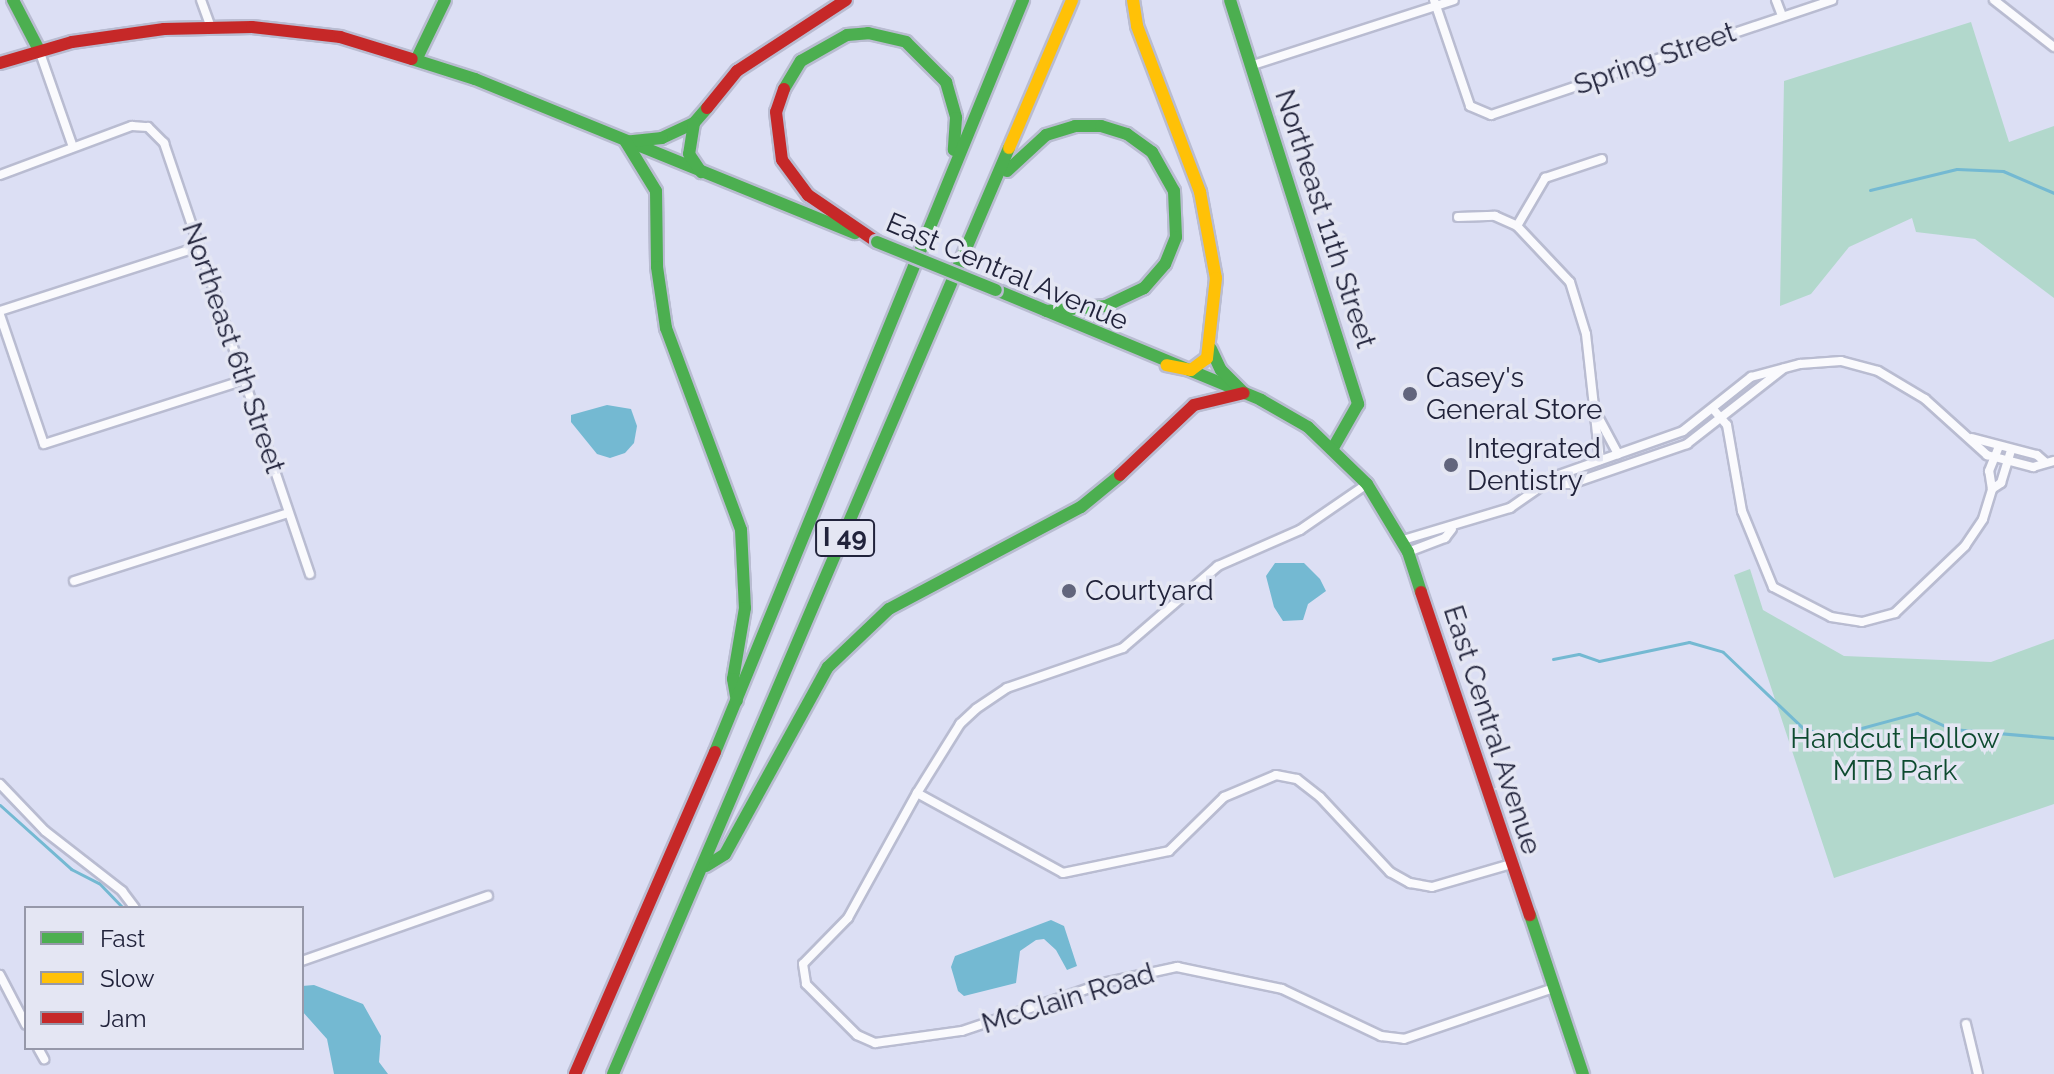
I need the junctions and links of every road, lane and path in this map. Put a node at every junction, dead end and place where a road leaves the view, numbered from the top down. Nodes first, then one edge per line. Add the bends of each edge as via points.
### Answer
1 (13, 0) edge
2 (201, 0) edge
3 (445, 0) edge
4 (846, 0) edge
5 (1023, 0) edge
6 (1072, 0) edge
7 (1133, 0) edge
8 (1230, 0) edge
9 (1454, 0) edge
10 (1776, 0) edge
11 (1832, 0) edge
12 (1994, 0) edge
13 (1435, 3) edge
14 (1782, 16) junction
15 (211, 27) junction
16 (2054, 47) edge
17 (39, 50) junction
18 (417, 58) junction
19 (0, 63) edge
20 (1250, 66) junction
21 (694, 123) junction
22 (626, 142) junction
23 (73, 147) junction
24 (1602, 159) dead end
25 (701, 172) junction
26 (0, 175) edge
27 (949, 178) junction
28 (994, 189) junction
29 (1458, 217) dead end
30 (1517, 226) junction
31 (877, 242) junction
32 (198, 247) junction
33 (1046, 311) junction
34 (0, 313) edge
35 (1211, 349) junction
36 (1166, 365) junction
37 (1783, 369) junction
38 (245, 380) junction
39 (1244, 393) junction
40 (1713, 409) junction
41 (1595, 411) junction
42 (1722, 418) junction
43 (1972, 438) junction
44 (1999, 446) junction
45 (1333, 448) junction
46 (2011, 450) junction
47 (1618, 454) junction
48 (1994, 458) junction
49 (1600, 460) junction
50 (2007, 462) junction
51 (2049, 462) edge
52 (1367, 484) junction
53 (1551, 484) junction
54 (1992, 489) junction
55 (288, 513) junction
56 (1452, 529) junction
57 (1403, 540) junction
58 (1408, 552) junction
59 (310, 574) dead end
60 (74, 581) dead end
61 (737, 701) junction
62 (0, 784) edge
63 (917, 793) junction
64 (1511, 864) junction
65 (705, 867) junction
66 (488, 896) dead end
67 (133, 906) edge
68 (304, 960) edge
69 (0, 975) edge
70 (1551, 989) junction
71 (24, 1021) edge
72 (1966, 1024) dead end
73 (39, 1050) edge
74 (44, 1059) dead end
75 (575, 1074) edge
76 (613, 1074) edge
77 (1583, 1074) edge
78 (1978, 1074) edge

1 - 17 main road
2 - 15 street
3 - 18 main road
4 - 21 main road via 737,71
5 - 27 main road, I 49
6 - 28 main road, I 49
7 - 35 main road via 1137,26 1206,216 1216,278
8 - 20 main road, Northeast 11th Street
9 - 13 street
10 - 14 street
11 - 14 street, Spring Street
12 - 16 street
13 - 14 street, Spring Street via 1470,106 1491,115
13 - 20 street
15 - 17 main road, East Central Avenue via 101,37
15 - 18 main road, East Central Avenue via 330,35
17 - 19 main road, East Central Avenue
17 - 23 street
18 - 22 main road, East Central Avenue
20 - 45 main road, Northeast 11th Street via 1358,404
21 - 22 main road via 662,138
21 - 25 main road via 689,154
22 - 25 main road, East Central Avenue
22 - 61 main road via 656,191 657,267 666,328 741,530 745,608 733,679
23 - 26 street
23 - 32 street, Northeast 6th Street via 132,126 148,127 164,143
24 - 30 street via 1545,178
25 - 31 main road, East Central Avenue
27 - 31 main road via 956,138 952,98 936,66 921,52 906,42 868,33 827,42 801,61 776,112 782,160 808,195
27 - 61 main road, I 49
28 - 33 main road via 1036,141 1060,129 1088,125 1115,129 1140,142 1169,177 1179,222 1172,252 1155,278 1119,302
28 - 65 main road, I 49
29 - 30 street via 1487,215
30 - 41 street via 1570,282 1586,334
31 - 33 main road, East Central Avenue, bridge
32 - 34 street
32 - 38 street, Northeast 6th Street
33 - 36 main road, East Central Avenue
34 - 38 street via 44,444
35 - 36 main road via 1191,370
35 - 39 main road via 1221,370
36 - 39 main road, East Central Avenue
37 - 40 street via 1751,377
37 - 42 street
37 - 43 street via 1841,361 1878,371 1925,399
38 - 55 street, Northeast 6th Street
39 - 45 main road, East Central Avenue via 1308,427
39 - 65 main road via 1194,405 1144,456 1081,507 889,609 828,667 725,854
40 - 42 street
40 - 47 street via 1683,431
41 - 47 street
41 - 49 street
42 - 53 street via 1674,449 1571,484
42 - 54 street via 1742,511 1763,570 1780,592 1831,617 1862,622 1895,613 1965,546 1983,519
43 - 44 street
43 - 48 street
44 - 46 street
44 - 48 street
45 - 52 main road, East Central Avenue
46 - 50 street
46 - 51 street
47 - 49 street
48 - 50 street
48 - 54 street via 1988,481
49 - 53 street via 1556,476
50 - 51 street via 2033,467
50 - 54 street via 2001,483
52 - 57 main road, East Central Avenue
52 - 63 street via 1300,530 1218,566 1123,648 1007,688 976,709 960,724
53 - 56 street via 1510,508
55 - 59 street, Northeast 6th Street
55 - 60 street
56 - 57 street via 1441,527
56 - 58 street via 1445,538
57 - 58 main road, East Central Avenue
58 - 64 main road, East Central Avenue
61 - 75 main road, I 49
62 - 67 street via 45,831 122,891
63 - 64 street via 1063,873 1169,851 1224,797 1276,775 1297,779 1320,797 1390,872 1410,883 1432,887
63 - 70 street, McClain Road via 848,918 803,964 806,984 857,1035 875,1043 962,1031 1108,982 1177,967 1282,989 1381,1036 1404,1039
64 - 70 main road, East Central Avenue
65 - 76 main road, I 49
66 - 68 street
69 - 71 street
70 - 77 main road, East Central Avenue
72 - 78 street
73 - 74 street

